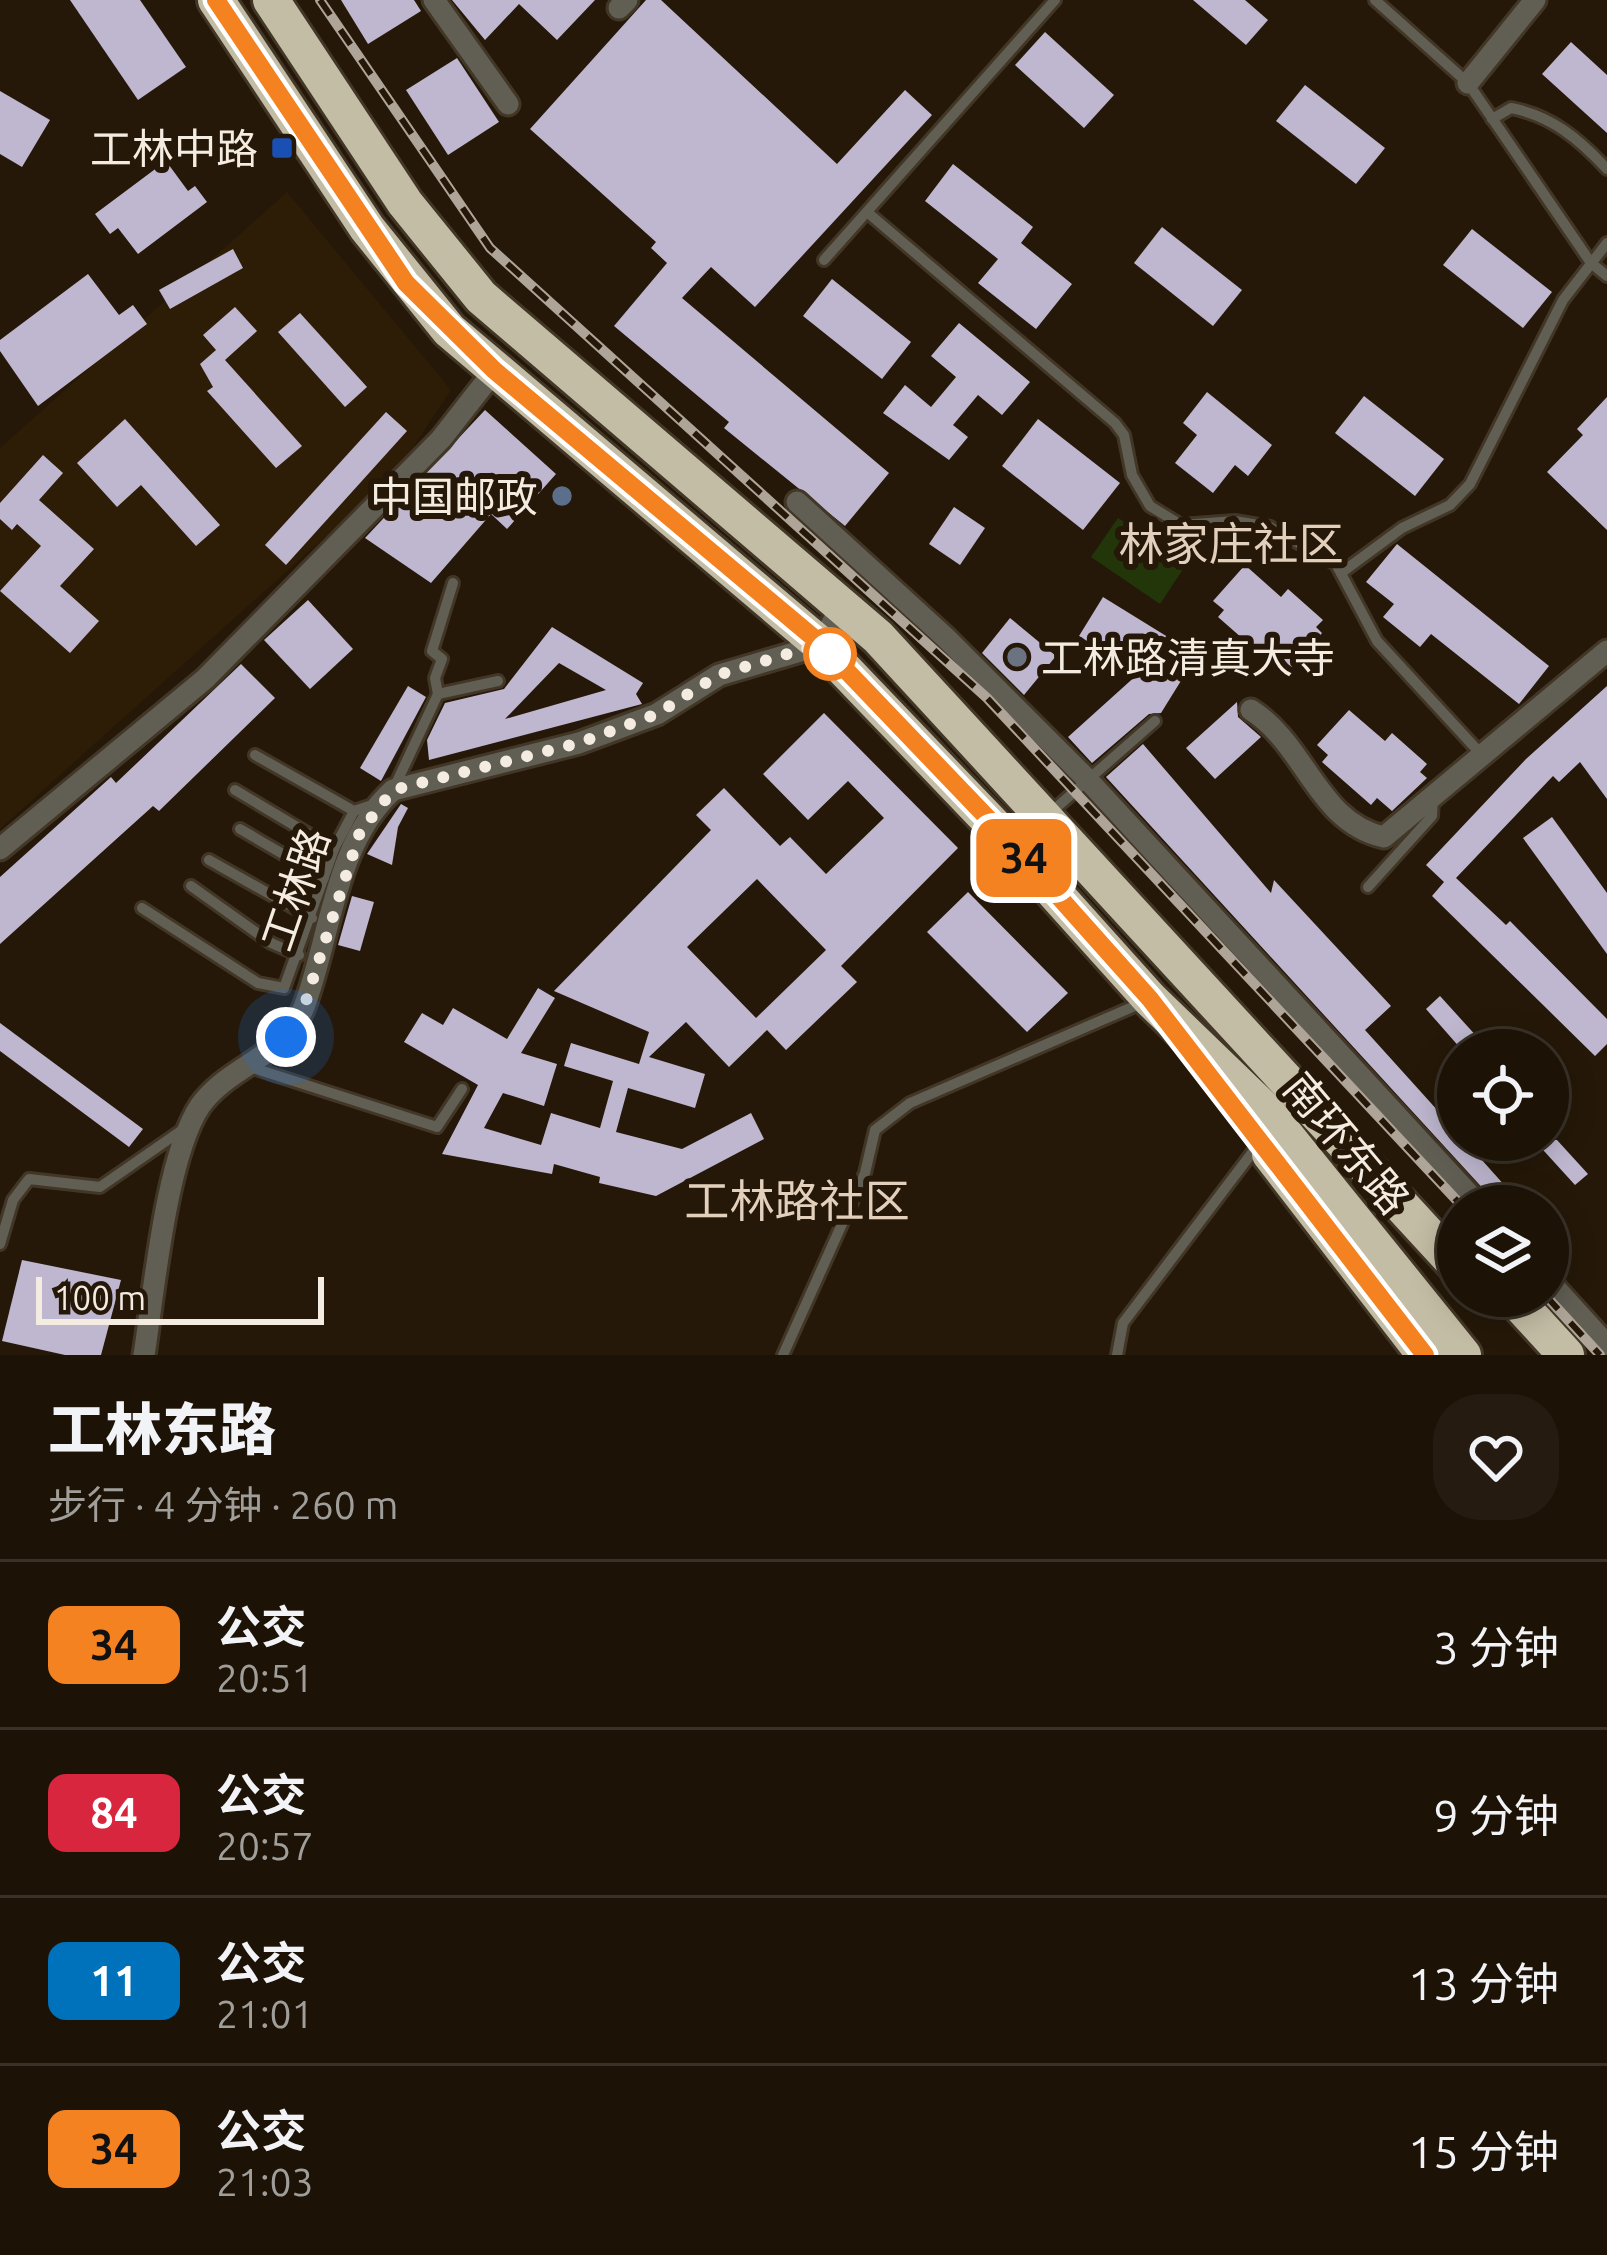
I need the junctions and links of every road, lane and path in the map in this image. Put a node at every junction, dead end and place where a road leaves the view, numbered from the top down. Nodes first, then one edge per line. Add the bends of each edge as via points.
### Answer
1 (216, 0) edge
2 (271, 0) edge
3 (434, 0) edge
4 (1054, 0) edge
5 (1375, 0) edge
6 (1535, 0) edge
7 (1468, 83) junction
8 (508, 104) dead end
9 (1492, 119) junction
10 (1607, 169) edge
11 (867, 212) junction
12 (1607, 243) edge
13 (824, 260) dead end
14 (1591, 263) junction
15 (1607, 276) edge
16 (494, 370) junction
17 (797, 502) dead end
18 (1341, 573) junction
19 (453, 583) dead end
20 (842, 604) junction
21 (821, 644) junction
22 (1607, 651) edge
23 (498, 680) dead end
24 (438, 694) junction
25 (1250, 710) dead end
26 (1155, 721) dead end
27 (1481, 754) junction
28 (255, 755) dead end
29 (1087, 779) junction
30 (235, 790) dead end
31 (386, 796) junction
32 (1433, 800) junction
33 (354, 811) junction
34 (1046, 816) junction
35 (240, 829) dead end
36 (0, 849) edge
37 (334, 849) junction
38 (209, 860) dead end
39 (324, 878) junction
40 (191, 886) dead end
41 (1368, 887) dead end
42 (142, 908) dead end
43 (312, 918) junction
44 (299, 955) junction
45 (1150, 999) junction
46 (250, 1067) junction
47 (462, 1089) dead end
48 (192, 1122) junction
49 (1334, 1128) junction
50 (1260, 1142) junction
51 (1461, 1185) edge
52 (1437, 1214) edge
53 (1437, 1243) edge
54 (0, 1244) edge
55 (1569, 1302) edge
56 (1577, 1311) junction
57 (1510, 1317) edge
58 (1527, 1317) edge
59 (1607, 1345) edge
60 (1550, 1349) edge
61 (144, 1355) edge
62 (782, 1355) edge
63 (1118, 1355) edge
64 (1425, 1355) edge
65 (1463, 1355) edge

1 - 16 highway via 406,283
2 - 20 highway via 405,202 481,297
3 - 8 street
4 - 11 lane
5 - 7 lane
6 - 7 street
7 - 9 lane
9 - 10 lane via 1511,107 1534,112
9 - 14 lane
11 - 13 lane
11 - 18 lane via 1115,423 1150,506 1181,525 1270,527
12 - 14 lane
14 - 15 lane
14 - 18 lane via 1563,300 1470,484
16 - 21 highway
16 - 36 street via 441,439 205,679
17 - 29 street
18 - 27 lane via 1377,641
19 - 24 lane via 432,651 442,659
20 - 21 street
20 - 34 highway
21 - 31 street via 718,675 657,714 579,743
21 - 45 highway
22 - 27 street
23 - 24 lane
24 - 31 lane
25 - 32 street via 1278,728 1324,798 1365,833 1384,837
26 - 29 lane
27 - 32 street
28 - 33 lane
29 - 34 lane
29 - 51 street
30 - 37 lane
31 - 33 lane
31 - 46 street, 工林路 via 349,857 296,1023
32 - 41 lane via 1432,816
33 - 37 lane
34 - 49 highway
35 - 39 lane
37 - 39 lane
38 - 43 lane
39 - 43 lane
40 - 44 lane
42 - 44 lane via 258,983 284,988
43 - 44 lane
45 - 50 highway
45 - 62 lane via 910,1103 875,1130 865,1173
45 - 65 highway, 南环东路 via 1267,1112
46 - 47 lane via 437,1127
46 - 48 street, 工林路 via 207,1098
48 - 54 lane via 100,1187 29,1179 13,1200
48 - 61 street, 工林路
49 - 52 highway
49 - 53 highway, 南环东路
50 - 63 lane via 1123,1323
50 - 64 highway
55 - 56 street
56 - 59 street
56 - 60 street
57 - 60 highway
58 - 60 highway

